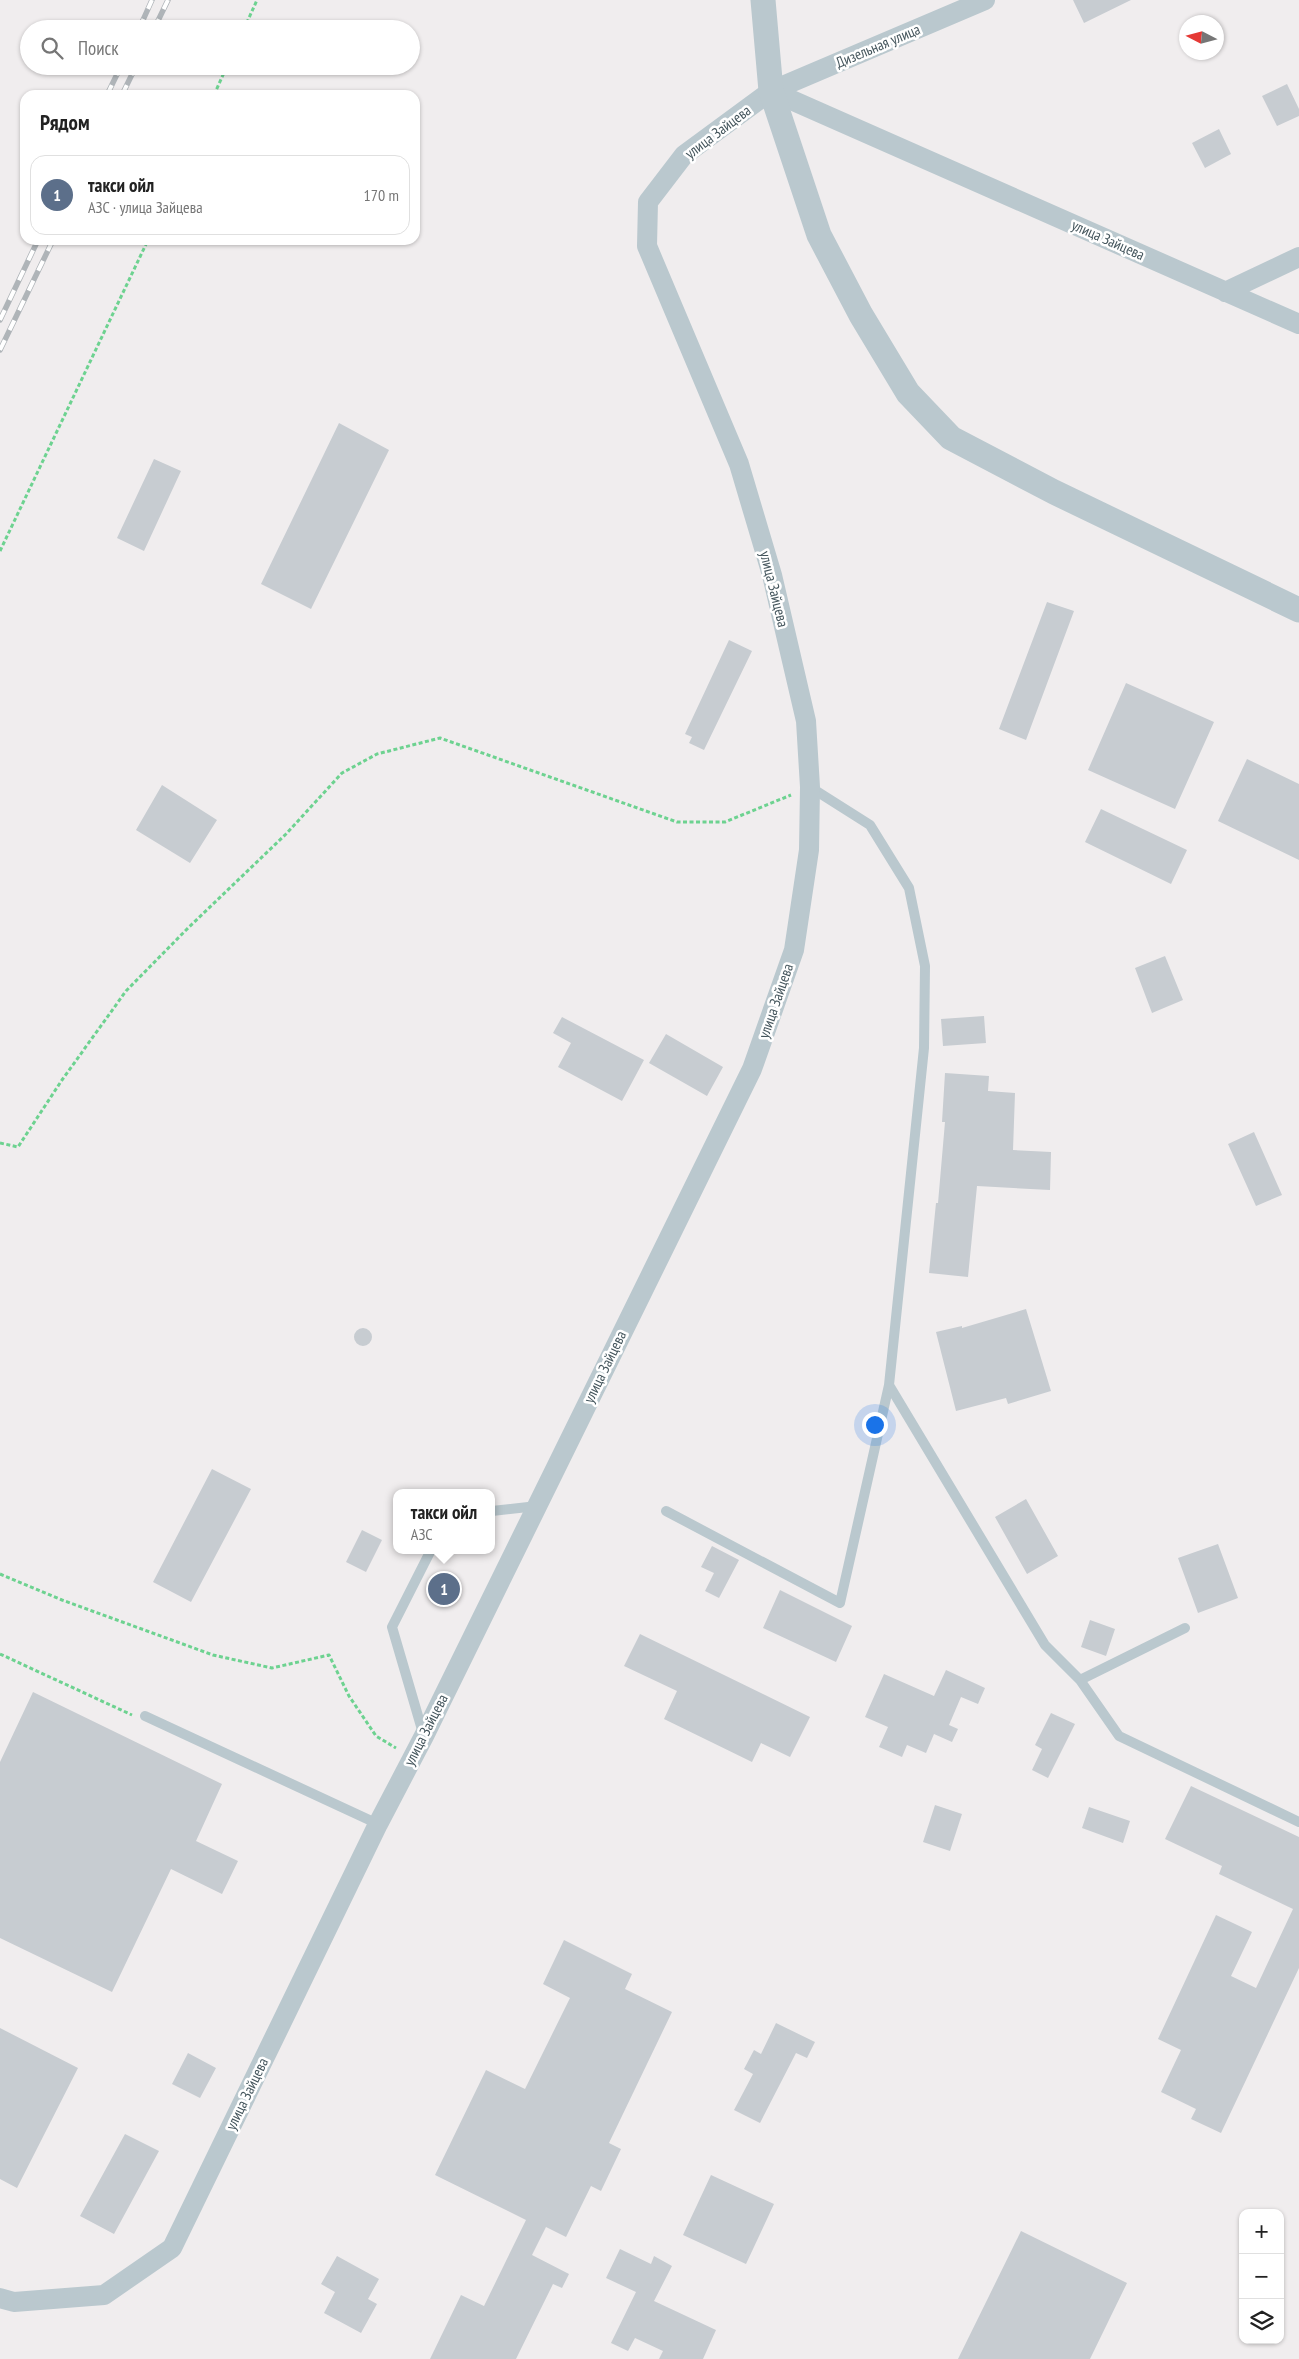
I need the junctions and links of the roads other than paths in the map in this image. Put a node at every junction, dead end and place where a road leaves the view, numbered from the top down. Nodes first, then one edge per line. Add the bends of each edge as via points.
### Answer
1 (764, 0) edge
2 (985, 0) edge
3 (772, 92) junction
4 (1299, 257) edge
5 (1225, 292) junction
6 (1299, 324) edge
7 (1299, 610) edge
8 (810, 787) junction
9 (889, 1385) junction
10 (537, 1506) junction
11 (495, 1511) edge
12 (666, 1511) dead end
13 (429, 1554) edge
14 (1185, 1628) dead end
15 (1080, 1680) junction
16 (145, 1716) road end
17 (424, 1736) junction
18 (1299, 1822) edge
19 (378, 1824) junction
20 (0, 2298) edge

1 - 3 street
2 - 3 street, Дизельная улица
3 - 5 street, улица Зайцева
3 - 7 street via 820,235 856,306 908,393 951,438 1054,492
3 - 8 street, улица Зайцева via 684,155 648,202 647,246 740,464 772,575 806,721
4 - 5 street
5 - 6 street, улица Зайцева
8 - 9 lane via 870,825 909,888 924,966 924,1048
8 - 10 street, улица Зайцева via 809,850 794,950 752,1069
9 - 12 lane via 840,1603
9 - 15 lane via 1045,1645
10 - 11 lane
10 - 17 street, улица Зайцева
13 - 17 lane via 392,1627
14 - 15 lane
15 - 18 lane via 1119,1736
16 - 19 lane
17 - 19 street, улица Зайцева
19 - 20 street, улица Зайцева via 172,2248 104,2295 14,2302

